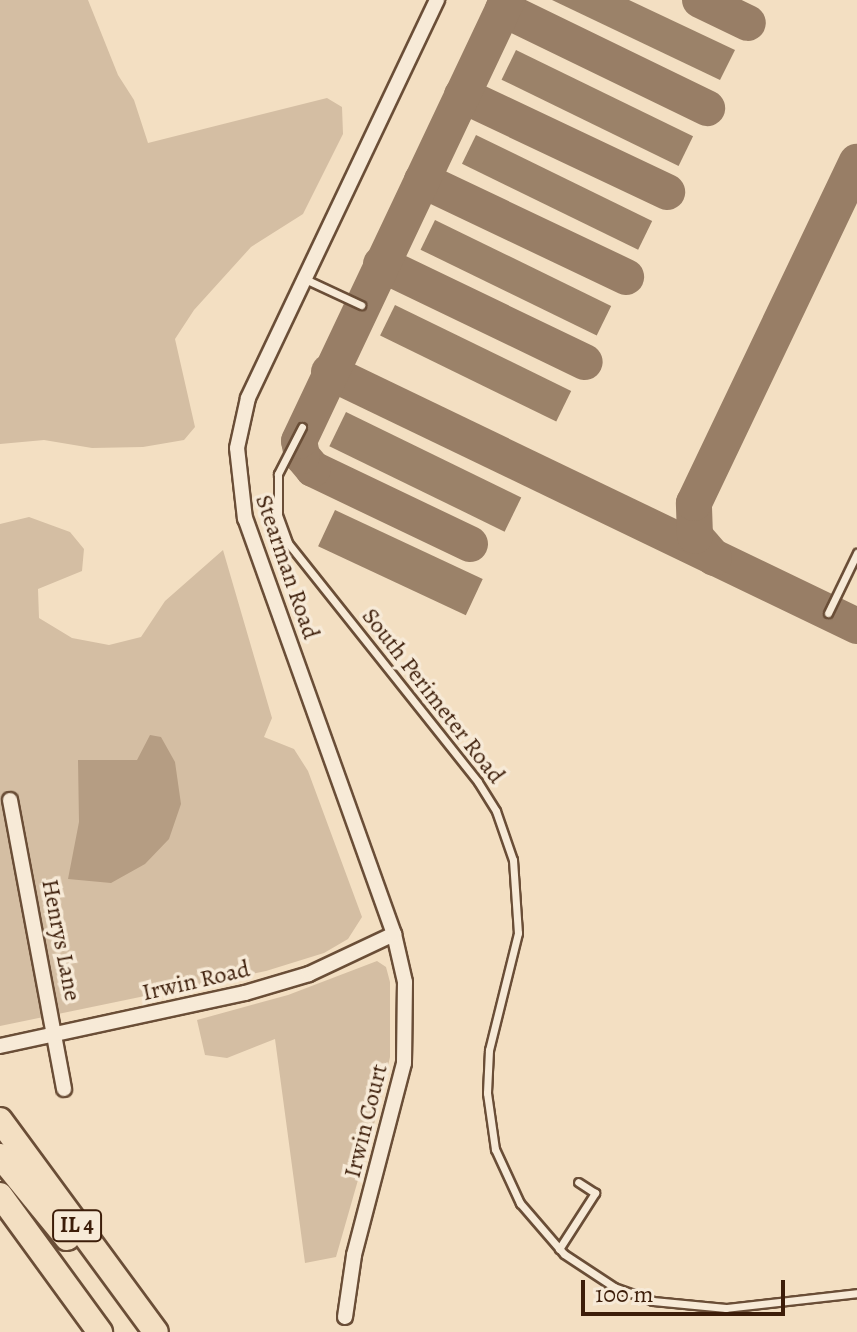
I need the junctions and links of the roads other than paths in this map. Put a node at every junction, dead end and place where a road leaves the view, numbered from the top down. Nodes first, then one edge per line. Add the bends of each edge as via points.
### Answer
1 (437, 0) edge
2 (305, 279) junction
3 (361, 305) dead end
4 (302, 427) dead end
5 (857, 553) edge
6 (828, 613) dead end
7 (10, 800) dead end
8 (394, 934) junction
9 (57, 1033) junction
10 (0, 1046) edge
11 (64, 1089) dead end
12 (0, 1120) edge
13 (0, 1156) edge
14 (578, 1182) dead end
15 (0, 1195) edge
16 (559, 1249) junction
17 (857, 1293) edge
18 (76, 1300) junction
19 (345, 1317) dead end
20 (88, 1332) edge
21 (100, 1332) edge
22 (156, 1332) edge

1 - 2 street, Stearman Road
2 - 3 lane
2 - 8 street, Stearman Road via 248,398 237,448 239,496
4 - 16 lane, South Perimeter Road via 278,474 278,515 288,543 478,782 506,836 517,883 518,933 489,1050 488,1112 509,1185
5 - 6 lane
7 - 9 street, Henrys Lane
8 - 9 street, Irwin Road via 309,974 259,989
8 - 19 street, Irwin Court via 408,1008 404,1063 354,1255
9 - 10 street, Irwin Road
9 - 11 street, Henrys Lane
12 - 22 highway, IL 4
13 - 22 highway via 128,1314
14 - 16 lane via 595,1193
15 - 18 highway, IL 4
16 - 17 lane, South Perimeter Road via 614,1287 682,1307 726,1308
18 - 20 highway
18 - 21 highway, IL 4

